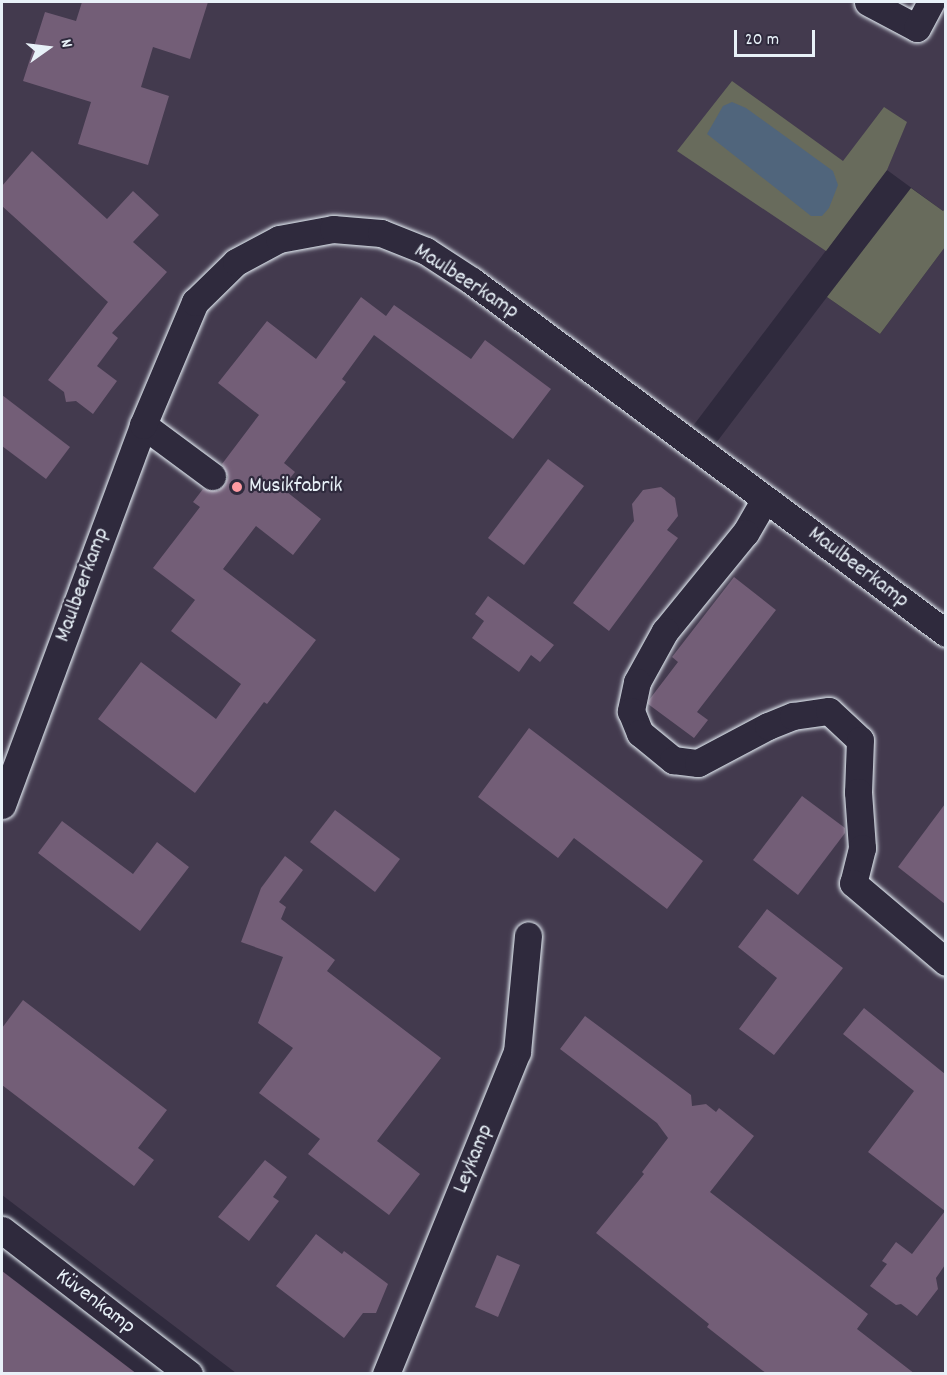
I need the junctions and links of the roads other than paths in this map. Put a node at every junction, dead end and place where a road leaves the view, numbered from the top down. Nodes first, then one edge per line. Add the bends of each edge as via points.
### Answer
1 (868, 2) edge
2 (931, 2) edge
3 (143, 425) junction
4 (212, 476) dead end
5 (765, 499) junction
6 (945, 633) edge
7 (2, 805) edge
8 (528, 936) dead end
9 (945, 962) edge
10 (2, 1230) edge
11 (189, 1374) edge
12 (386, 1374) edge

1 - 2 street via 917,28
3 - 4 street
3 - 5 street, Maulbeerkamp via 195,302 236,262 279,239 333,229 381,233 426,250 472,281
3 - 7 street, Maulbeerkamp
5 - 6 street, Maulbeerkamp
5 - 9 street via 745,533 665,630 637,682 631,711 640,733 673,760 698,763 768,726 794,716 829,711 860,740 862,848 852,883
8 - 12 street, Leykamp via 517,1052
10 - 11 street, Küvenkamp

